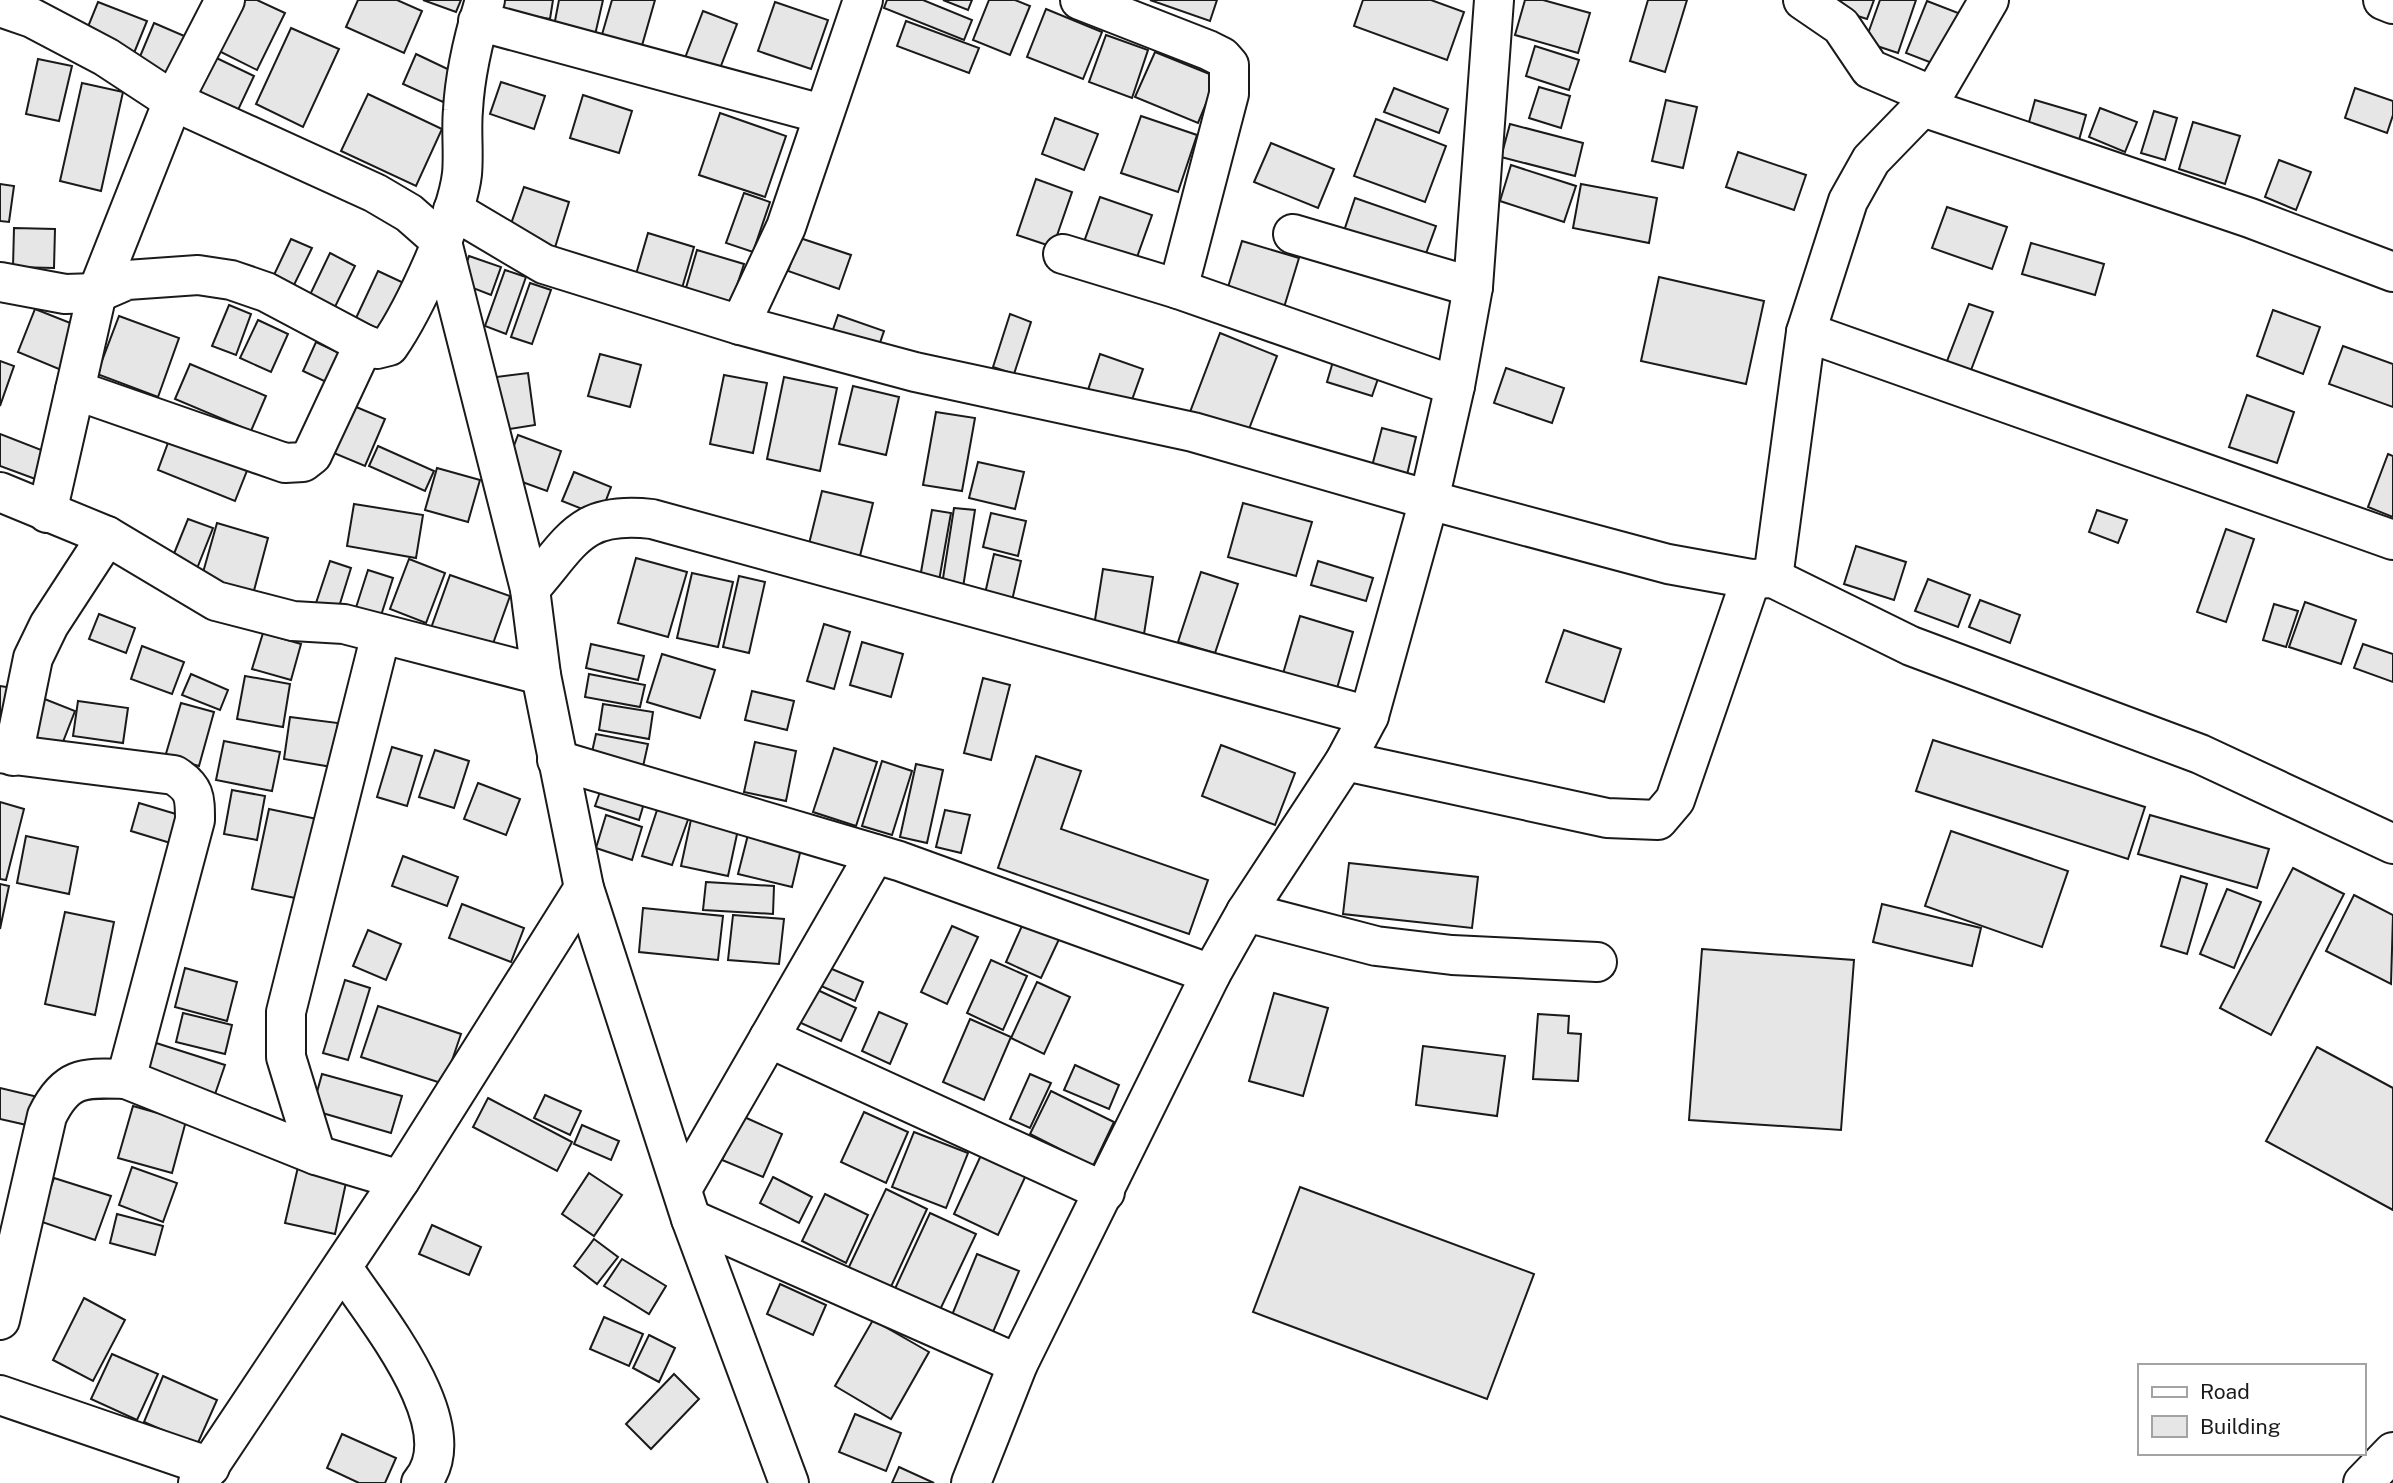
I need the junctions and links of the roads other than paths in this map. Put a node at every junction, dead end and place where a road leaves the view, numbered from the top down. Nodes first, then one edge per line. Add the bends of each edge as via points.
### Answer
1 (225, 0) edge
2 (863, 0) edge
3 (1080, 0) edge
4 (1494, 0) edge
5 (1803, 0) edge
6 (1989, 0) edge
7 (2383, 0) edge
8 (2393, 4) edge
9 (24, 8) edge
10 (482, 11) edge
11 (173, 101) junction
12 (1928, 101) junction
13 (822, 114) junction
14 (447, 226) junction
15 (1293, 234) dead end
16 (1063, 254) dead end
17 (2393, 272) edge
18 (0, 282) edge
19 (1473, 287) junction
20 (1178, 289) junction
21 (97, 293) junction
22 (740, 325) junction
23 (1806, 332) junction
24 (364, 344) junction
25 (1455, 386) junction
26 (75, 390) junction
27 (0, 492) edge
28 (1429, 500) junction
29 (47, 513) junction
30 (107, 536) junction
31 (2393, 540) edge
32 (1762, 578) junction
33 (530, 589) junction
34 (381, 634) junction
35 (541, 675) junction
36 (1369, 716) junction
37 (6, 754) edge
38 (557, 760) junction
39 (1346, 761) junction
40 (2393, 844) edge
41 (875, 854) junction
42 (584, 888) junction
43 (1246, 912) junction
44 (1597, 962) dead end
45 (1210, 974) junction
46 (769, 1038) junction
47 (126, 1079) junction
48 (316, 1155) junction
49 (400, 1180) junction
50 (1105, 1192) junction
51 (687, 1204) junction
52 (343, 1268) junction
53 (0, 1320) edge
54 (1018, 1364) junction
55 (0, 1395) edge
56 (2393, 1452) edge
57 (204, 1475) edge
58 (421, 1483) edge
59 (789, 1483) edge
60 (971, 1483) edge
61 (2363, 1483) edge

1 - 11 street
2 - 13 street
3 - 20 street via 1209,50 1229,65 1229,94
4 - 19 street
5 - 12 street via 1841,26 1870,69
6 - 12 street
7 - 8 street
9 - 11 street
10 - 13 street
10 - 14 street via 468,63 462,176
11 - 14 street via 410,213
11 - 21 street
12 - 17 street
12 - 23 street via 1871,160 1848,201
13 - 22 street via 786,227
14 - 22 street via 544,264
14 - 24 street via 389,346 377,349
14 - 33 street
15 - 19 street
16 - 20 street
18 - 21 street via 65,294
19 - 25 street
20 - 25 street
21 - 24 street via 127,280 198,275 231,280 267,292
21 - 26 street
22 - 28 street via 915,372 1192,432
23 - 31 street
23 - 32 street
24 - 26 street via 312,455 303,462 285,463
25 - 28 street
26 - 29 street
27 - 29 street
28 - 32 street via 1668,564
28 - 36 street
29 - 30 street
30 - 34 street via 216,601 293,621 344,624
30 - 37 street via 33,658
32 - 39 street via 1675,800 1658,820 1607,818
32 - 40 street via 1911,646 2200,754
33 - 35 street
33 - 36 street via 582,530 600,519 652,519
34 - 35 street
34 - 48 street via 286,1012 286,1057
35 - 38 street
36 - 39 street
37 - 47 street via 145,769 174,775 189,785 195,820
38 - 41 street
38 - 42 street
39 - 43 street
41 - 45 street
41 - 46 street
42 - 49 street
42 - 51 street
43 - 44 street via 1376,946
43 - 45 street
45 - 50 street
46 - 50 street
46 - 51 street
47 - 48 street
47 - 53 street via 73,1082 57,1097 47,1116
48 - 49 street
49 - 52 street
50 - 54 street
51 - 54 street
51 - 59 street
52 - 57 street
52 - 58 street via 410,1370 429,1410 436,1445
54 - 60 street
55 - 57 street
56 - 61 street

